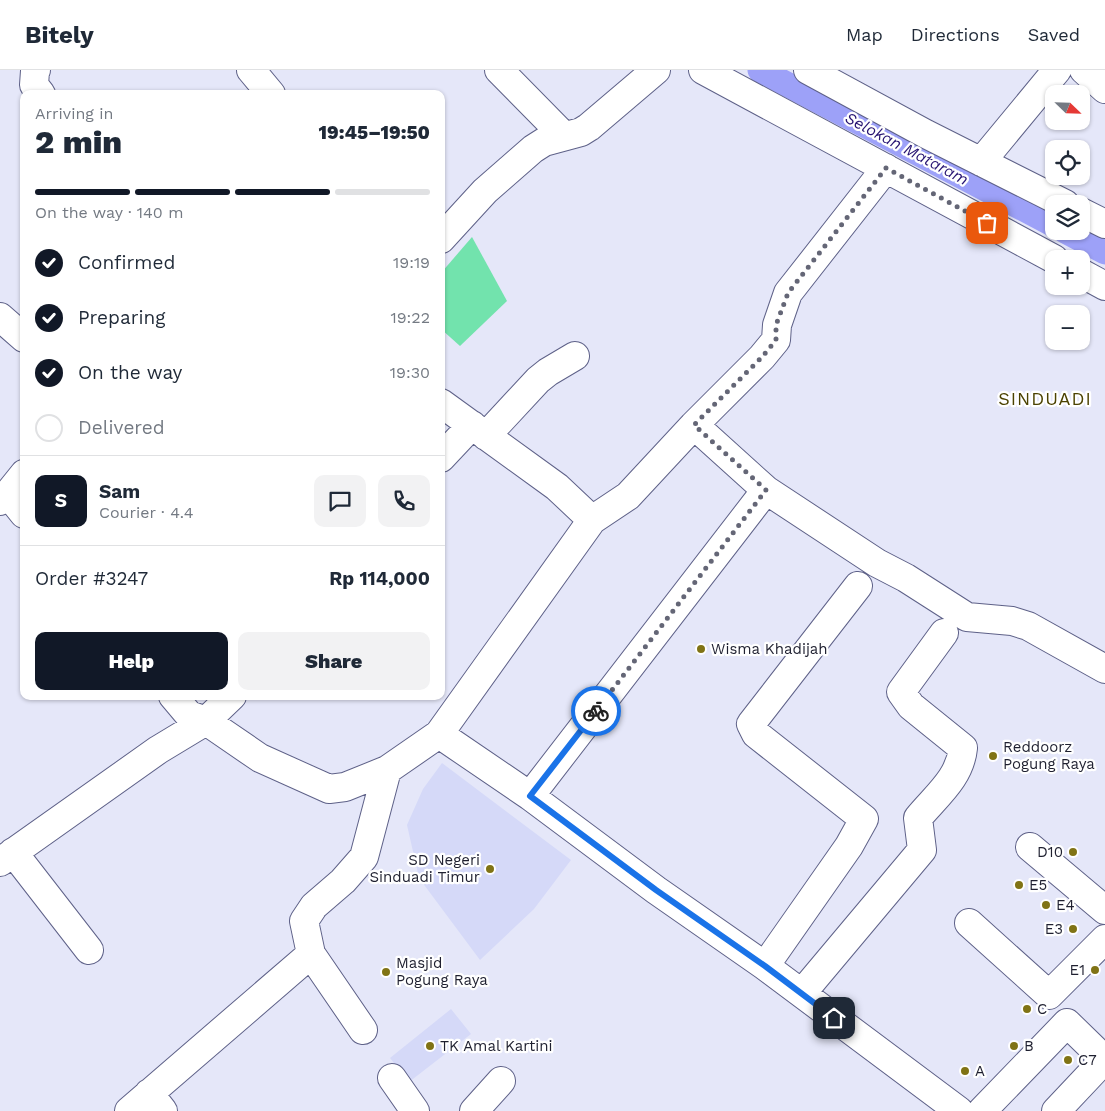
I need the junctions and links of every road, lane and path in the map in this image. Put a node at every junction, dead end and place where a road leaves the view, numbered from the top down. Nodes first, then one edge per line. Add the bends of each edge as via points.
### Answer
1 (36, 70) edge
2 (251, 70) edge
3 (499, 70) edge
4 (656, 70) edge
5 (703, 70) edge
6 (808, 70) edge
7 (1057, 70) edge
8 (38, 90) edge
9 (268, 90) edge
10 (564, 136) junction
11 (982, 162) junction
12 (886, 168) junction
13 (1047, 195) edge
14 (1090, 216) edge
15 (1105, 224) edge
16 (445, 228) edge
17 (1045, 254) edge
18 (1090, 278) edge
19 (1105, 286) edge
20 (0, 316) edge
21 (20, 334) edge
22 (575, 356) dead end
23 (445, 406) edge
24 (694, 425) junction
25 (479, 430) junction
26 (445, 455) edge
27 (766, 490) junction
28 (592, 520) junction
29 (858, 586) dead end
30 (944, 633) dead end
31 (1105, 669) edge
32 (176, 700) edge
33 (228, 700) edge
34 (206, 721) junction
35 (439, 734) junction
36 (387, 770) junction
37 (530, 796) junction
38 (1030, 847) dead end
39 (7, 857) edge
40 (1105, 910) edge
41 (970, 923) dead end
42 (1105, 939) edge
43 (89, 950) dead end
44 (311, 954) junction
45 (765, 966) junction
46 (802, 993) junction
47 (363, 1030) dead end
48 (1105, 1059) edge
49 (392, 1078) dead end
50 (501, 1081) dead end
51 (156, 1102) edge
52 (129, 1111) edge
53 (416, 1111) edge
54 (474, 1111) edge
55 (959, 1111) edge
56 (982, 1111) edge
57 (1056, 1111) edge

1 - 8 street via 34,85
2 - 9 street
3 - 10 street
4 - 10 street via 589,127
5 - 12 street
6 - 11 street
7 - 11 street
10 - 16 street via 533,148
11 - 13 street
12 - 17 street
12 - 24 street via 788,293 776,325 776,340
14 - 15 street
18 - 19 street
20 - 21 street
22 - 25 street via 548,372
23 - 25 street
24 - 27 street
24 - 28 street via 628,496
25 - 26 street
25 - 28 street via 557,487
27 - 31 street via 967,617 1012,621 1028,626
27 - 37 street
28 - 35 street
29 - 45 street via 751,724 756,734 864,819
30 - 46 street via 900,692 911,706 962,748 962,761 952,779 918,818 922,850
32 - 34 street via 189,715
33 - 34 street
34 - 36 street via 260,758 329,789 345,788
34 - 39 street via 158,750
35 - 36 street
35 - 37 street
36 - 44 street via 364,857 314,906 304,921
37 - 45 street
38 - 40 street
39 - 43 street
41 - 42 street via 1049,995
44 - 47 street
44 - 51 street
45 - 46 street
46 - 55 street
48 - 56 street via 1067,1023
48 - 57 street
49 - 53 street
50 - 54 street
51 - 52 street

